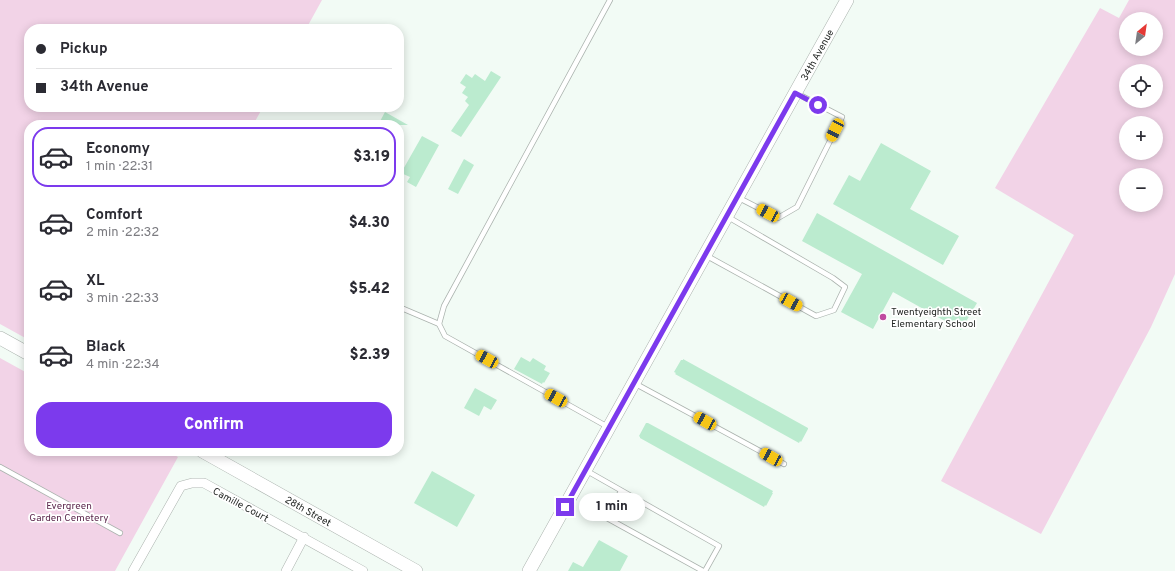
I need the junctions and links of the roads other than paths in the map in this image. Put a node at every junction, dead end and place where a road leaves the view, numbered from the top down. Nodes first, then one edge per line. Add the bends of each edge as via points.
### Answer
1 (610, 0) edge
2 (847, 0) edge
3 (795, 93) junction
4 (737, 197) junction
5 (727, 216) junction
6 (705, 255) junction
7 (404, 309) edge
8 (439, 324) junction
9 (0, 338) edge
10 (24, 351) edge
11 (634, 383) junction
12 (609, 427) junction
13 (211, 456) edge
14 (784, 464) dead end
15 (0, 467) edge
16 (585, 470) junction
17 (621, 491) junction
18 (120, 533) dead end
19 (304, 537) junction
20 (133, 571) edge
21 (286, 571) edge
22 (363, 571) edge
23 (416, 571) edge
24 (530, 571) edge
25 (704, 571) edge

1 - 8 lane via 444,306
2 - 3 street, 34th Avenue
3 - 4 street, 34th Avenue
3 - 4 lane via 842,117 797,207 778,218
4 - 5 street, 34th Avenue
5 - 6 street, 34th Avenue
5 - 6 lane via 845,287 834,310 816,316
6 - 11 street, 34th Avenue
7 - 8 lane
8 - 12 lane via 445,336
9 - 10 street
11 - 12 street, 34th Avenue
11 - 14 lane
12 - 16 street, 34th Avenue
13 - 23 street, 28th Street
15 - 18 lane
16 - 17 lane
16 - 24 street, 34th Avenue
17 - 25 lane via 607,518
17 - 25 lane via 719,546
19 - 20 street, Camille Court via 204,484 192,483 181,486
19 - 21 street
19 - 22 street, Camille Court

